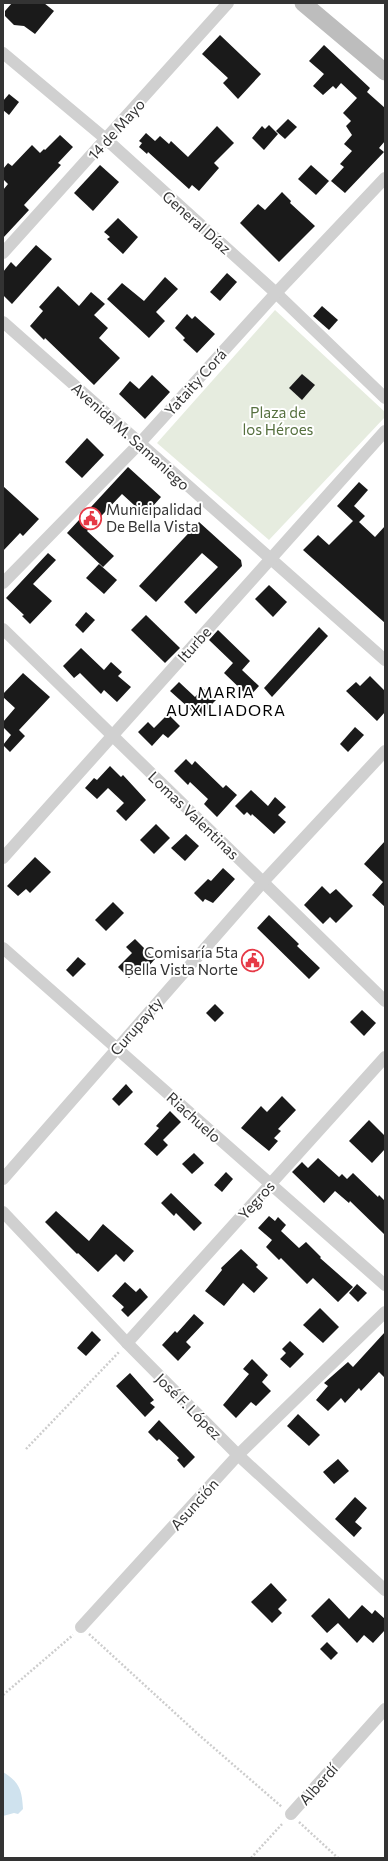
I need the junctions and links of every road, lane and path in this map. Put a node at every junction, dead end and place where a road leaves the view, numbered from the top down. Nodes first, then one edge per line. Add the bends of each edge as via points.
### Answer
1 (228, 3) edge
2 (303, 3) edge
3 (3, 53) edge
4 (385, 72) edge
5 (107, 140) junction
6 (385, 178) edge
7 (3, 253) edge
8 (276, 293) junction
9 (3, 322) edge
10 (385, 398) edge
11 (385, 431) edge
12 (139, 444) junction
13 (271, 559) junction
14 (3, 584) edge
15 (3, 629) edge
16 (385, 660) edge
17 (112, 736) junction
18 (385, 751) edge
19 (3, 858) edge
20 (263, 882) junction
21 (3, 948) edge
22 (385, 1001) edge
23 (116, 1048) junction
24 (385, 1057) edge
25 (3, 1179) edge
26 (270, 1185) junction
27 (3, 1212) edge
28 (385, 1285) edge
29 (385, 1312) edge
30 (127, 1343) junction
31 (26, 1449) dead end
32 (238, 1455) junction
33 (385, 1590) edge
34 (81, 1627) junction
35 (3, 1695) edge
36 (385, 1709) edge
37 (291, 1814) junction
38 (251, 1858) edge
39 (338, 1858) edge

1 - 5 street, 14 de Mayo
2 - 4 street
3 - 5 street, General Díaz
5 - 7 street, 14 de Mayo
5 - 8 street, General Díaz
6 - 8 street, Yataity Corá
8 - 10 street, General Díaz
8 - 12 street, Yataity Corá
9 - 12 street, Avenida M. Samaniego
11 - 13 street, Iturbe
12 - 13 street, Avenida M. Samaniego
12 - 14 street, Yataity Corá
13 - 16 street, Avenida M. Samaniego
13 - 17 street, Iturbe
15 - 17 street, Lomas Valentinas
17 - 19 street, Iturbe
17 - 20 street, Lomas Valentinas
18 - 20 street, Curupayty
20 - 22 street, Lomas Valentinas
20 - 23 street, Curupayty
21 - 23 street, Riachuelo
23 - 25 street, Curupayty
23 - 26 street, Riachuelo
24 - 26 street, Yegros
26 - 28 street, Riachuelo
26 - 30 street, Yegros
27 - 30 street, José F. López
29 - 32 street, Asunción
30 - 31 path
30 - 32 street, José F. López
32 - 33 street, José F. López
32 - 34 street, Asunción
34 - 35 path
34 - 37 path via 199,1735
36 - 37 street, Alberdí
37 - 38 path, Alberdí
37 - 39 path

